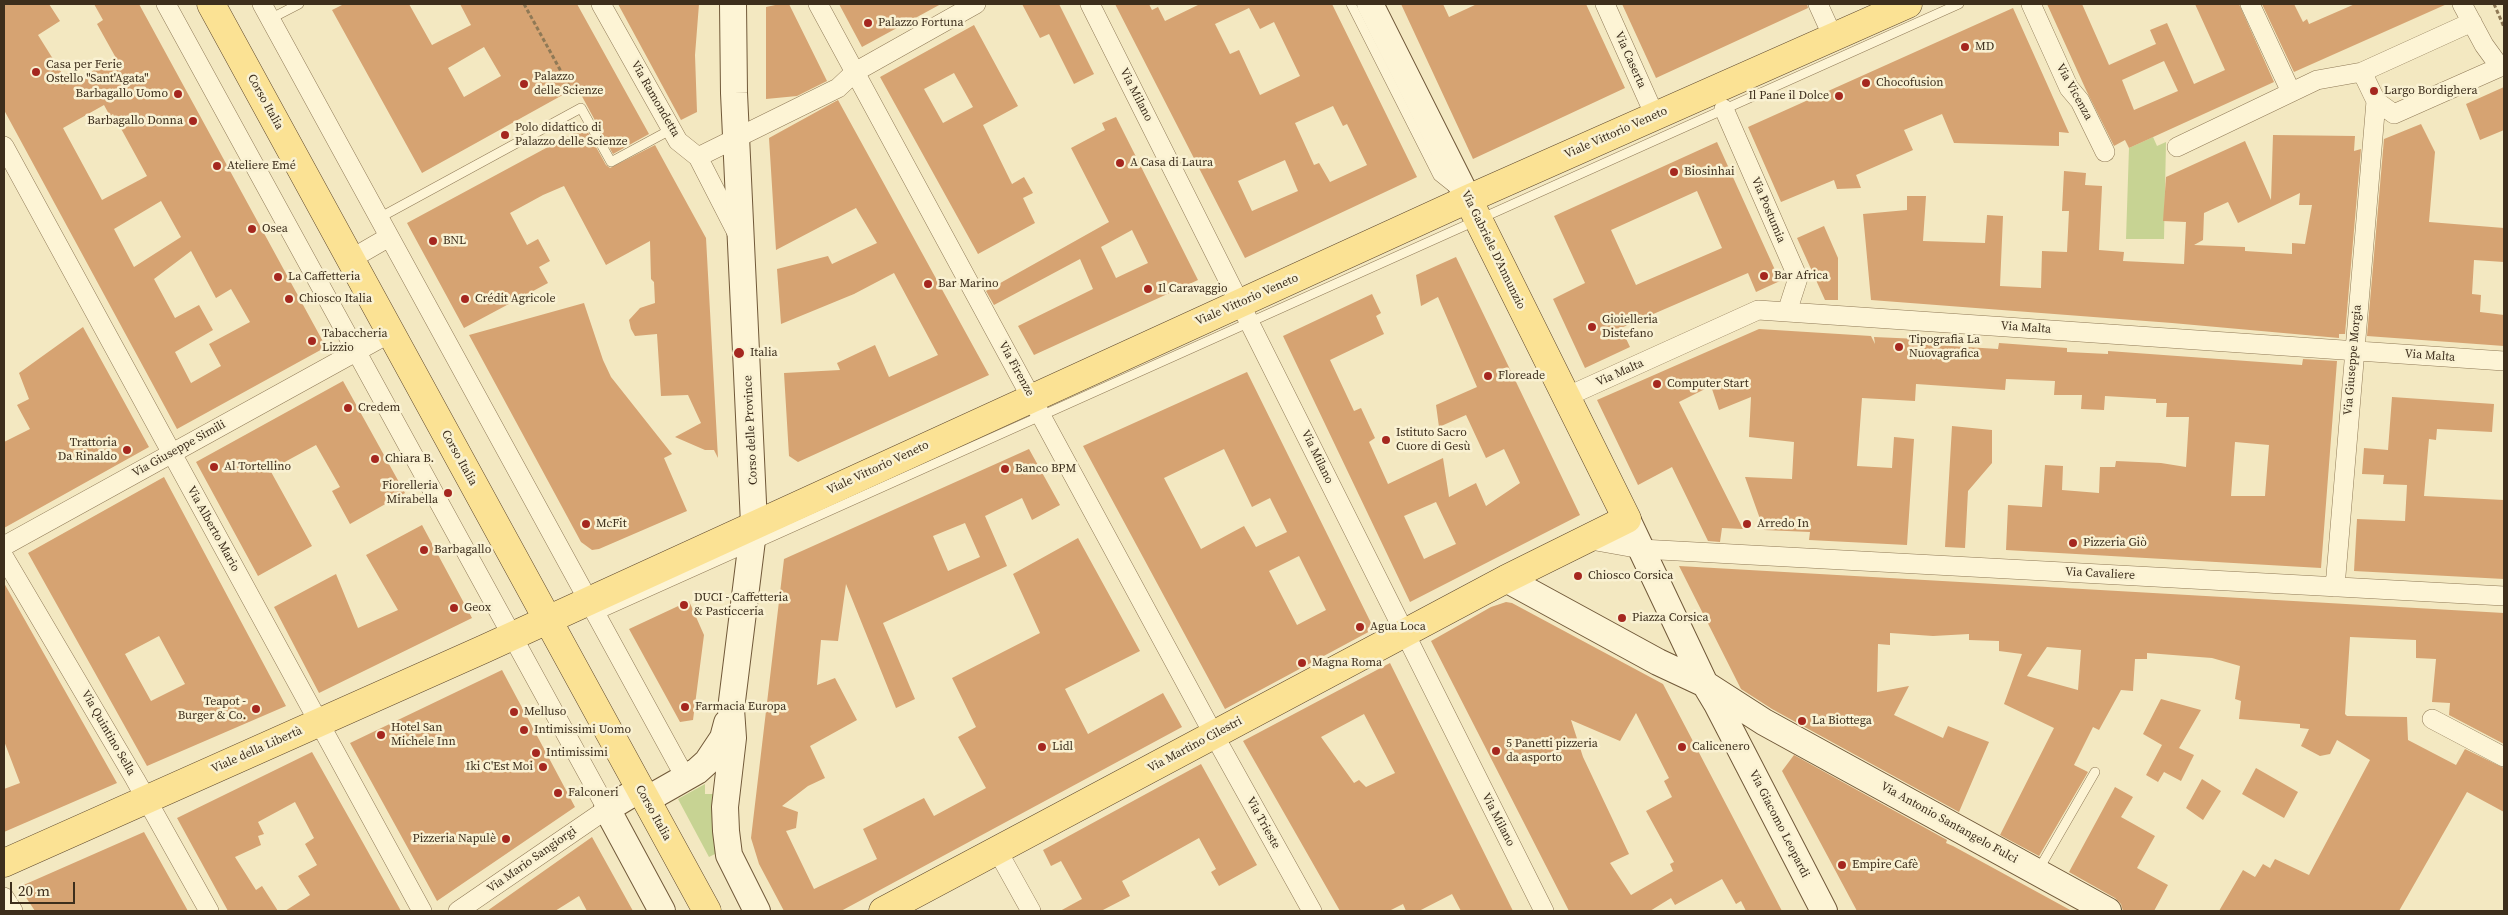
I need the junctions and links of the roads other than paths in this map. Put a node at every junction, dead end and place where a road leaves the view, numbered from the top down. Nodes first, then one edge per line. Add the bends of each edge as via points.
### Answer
1 (166, 4) edge
2 (211, 4) edge
3 (299, 4) edge
4 (601, 4) edge
5 (733, 4) edge
6 (818, 4) edge
7 (976, 4) edge
8 (1090, 4) edge
9 (1351, 4) edge
10 (1370, 4) edge
11 (1605, 4) edge
12 (1818, 4) edge
13 (1908, 4) edge
14 (1959, 4) edge
15 (2030, 4) edge
16 (2250, 4) edge
17 (2462, 4) edge
18 (266, 11) edge
19 (2472, 22) junction
20 (1833, 38) junction
21 (2502, 67) edge
22 (855, 72) junction
23 (2362, 72) junction
24 (2288, 85) junction
25 (2376, 101) junction
26 (1724, 109) junction
27 (1655, 116) junction
28 (672, 129) junction
29 (737, 137) junction
30 (4, 146) edge
31 (2177, 147) dead end
32 (2105, 152) dead end
33 (698, 157) junction
34 (1473, 209) junction
35 (379, 218) junction
36 (389, 237) junction
37 (742, 243) junction
38 (351, 259) junction
39 (1245, 312) junction
40 (1787, 312) junction
41 (390, 333) junction
42 (2354, 350) junction
43 (354, 352) junction
44 (2504, 361) edge
45 (1566, 397) junction
46 (1036, 407) junction
47 (172, 453) junction
48 (1621, 508) junction
49 (754, 535) junction
50 (1585, 539) junction
51 (4, 546) edge
52 (1641, 549) junction
53 (4, 557) edge
54 (1506, 579) junction
55 (2335, 587) junction
56 (2504, 596) edge
57 (588, 612) junction
58 (547, 619) junction
59 (1404, 633) junction
60 (513, 645) junction
61 (1705, 684) junction
62 (731, 709) junction
63 (2432, 719) dead end
64 (1764, 722) junction
65 (324, 731) junction
66 (1214, 735) junction
67 (1734, 737) junction
68 (2504, 756) edge
69 (2095, 772) dead end
70 (685, 778) junction
71 (643, 795) junction
72 (150, 808) junction
73 (606, 809) junction
74 (997, 850) junction
75 (4, 863) edge
76 (2037, 872) junction
77 (4, 897) edge
78 (13, 911) edge
79 (209, 911) edge
80 (422, 911) edge
81 (458, 911) edge
82 (662, 911) edge
83 (707, 911) edge
84 (758, 911) edge
85 (883, 911) edge
86 (1031, 911) edge
87 (1312, 911) edge
88 (1544, 911) edge
89 (1824, 911) edge
90 (2108, 911) edge

1 - 43 street
2 - 38 main road, Corso Italia
3 - 18 lane
4 - 28 street, Via Ramondetta
5 - 29 main road, Corso delle Province
6 - 22 street, Via Firenze
7 - 22 street
8 - 39 street, Via Milano
9 - 34 lane via 1438,176
10 - 34 main road, Via Gabriele D'Annunzio
11 - 27 street, Via Caserta
12 - 20 street
13 - 20 main road, Viale Vittorio Veneto
14 - 26 lane
15 - 32 street, Via Vicenza via 2069,88 2080,100
16 - 24 street
17 - 19 street
18 - 35 street
19 - 21 street via 2484,45
19 - 23 street
20 - 27 main road, Viale Vittorio Veneto
21 - 25 street via 2394,114
22 - 29 street via 838,88
22 - 46 street, Via Firenze
23 - 24 street
23 - 25 street
24 - 31 street
25 - 42 street, Via Giuseppe Morgia
26 - 34 lane
26 - 40 street, Via Postumia via 1798,278
27 - 34 main road, Viale Vittorio Veneto
28 - 33 street, Via Ramondetta via 678,141
28 - 35 lane via 611,162 581,108
29 - 33 street
29 - 37 main road, Corso delle Province
30 - 47 street, Via Alberto Mario
33 - 37 street, Via Ramondetta
34 - 39 main road, Viale Vittorio Veneto
34 - 45 main road, Via Gabriele D'Annunzio
35 - 36 street
36 - 38 street
36 - 57 street
37 - 49 main road, Corso delle Province
38 - 41 main road, Corso Italia
39 - 46 main road, Viale Vittorio Veneto
39 - 59 street, Via Milano
40 - 42 street, Via Malta
40 - 45 street, Via Malta via 1758,310
41 - 43 street, Via Giuseppe Simili
41 - 58 main road, Corso Italia
42 - 44 street, Via Malta
42 - 55 street, Via Giuseppe Morgia
43 - 47 street, Via Giuseppe Simili
43 - 60 street
45 - 48 main road, Via Gabriele D'Annunzio
46 - 49 main road, Viale Vittorio Veneto
46 - 66 street, Via Firenze
47 - 51 street, Via Giuseppe Simili
47 - 65 street, Via Alberto Mario
48 - 50 main road, Via Martino Cilestri
48 - 52 main road, Via Giacomo Leopardi
49 - 57 main road, Viale Vittorio Veneto
49 - 62 main road, Corso delle Province
50 - 52 street, Via Cavaliere
50 - 54 main road, Via Martino Cilestri
52 - 55 street, Via Cavaliere
52 - 61 main road, Via Giacomo Leopardi
53 - 72 street, Via Quintino Sella
54 - 59 main road, Via Martino Cilestri
54 - 61 main road, Via Antonio Santangelo Fulci
55 - 56 street, Via Cavaliere
57 - 58 main road, Viale Vittorio Veneto
57 - 70 street
58 - 60 main road, Viale della Libertà
58 - 71 main road, Corso Italia
59 - 66 main road, Via Martino Cilestri
59 - 88 street, Via Milano
60 - 65 main road, Viale della Libertà
60 - 73 street
61 - 64 main road, Via Antonio Santangelo Fulci
61 - 67 main road, Via Giacomo Leopardi
62 - 70 main road via 723,738 707,762
62 - 84 main road, Corso delle Province via 733,738 726,808 729,855
63 - 68 street
64 - 67 main road
64 - 76 main road, Via Antonio Santangelo Fulci
65 - 72 main road, Viale della Libertà
65 - 80 street, Via Alberto Mario
66 - 74 main road, Via Martino Cilestri
66 - 87 street, Via Trieste
67 - 89 main road, Via Giacomo Leopardi
69 - 76 lane
70 - 71 main road
71 - 73 main road
71 - 83 main road, Corso Italia
72 - 75 main road, Viale della Libertà
72 - 79 street, Via Quintino Sella
73 - 81 street, Via Mario Sangiorgi
73 - 82 main road
74 - 85 main road, Via Martino Cilestri
74 - 86 street
76 - 90 main road, Via Antonio Santangelo Fulci
77 - 78 street

